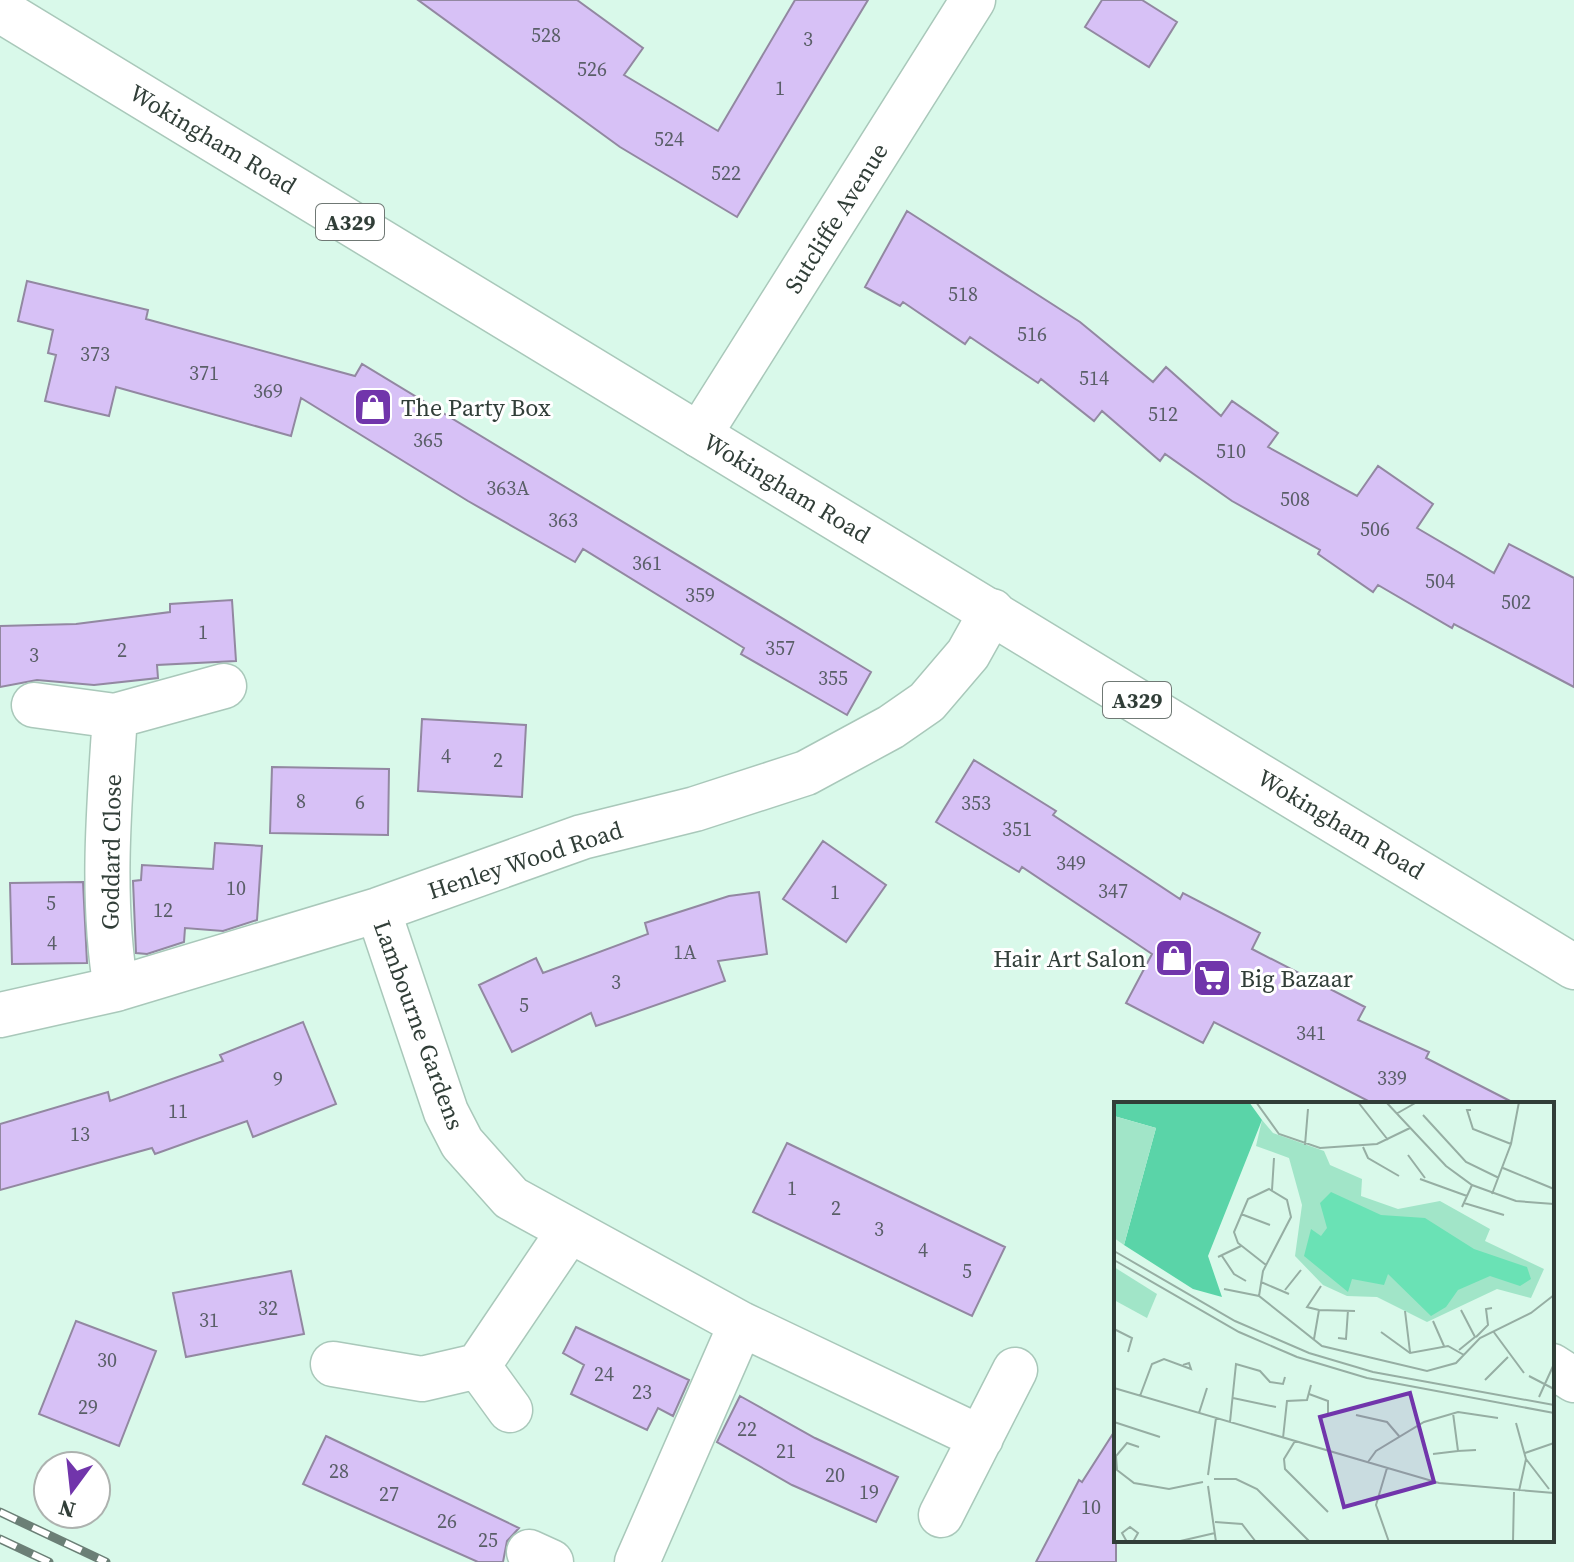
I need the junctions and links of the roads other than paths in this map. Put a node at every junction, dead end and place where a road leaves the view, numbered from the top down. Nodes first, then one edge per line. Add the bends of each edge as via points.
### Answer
1 (973, 0) edge
2 (0, 10) edge
3 (699, 435) junction
4 (992, 611) junction
5 (224, 686) dead end
6 (34, 705) dead end
7 (115, 716) junction
8 (378, 910) junction
9 (1574, 967) edge
10 (116, 989) junction
11 (0, 1015) edge
12 (569, 1231) junction
13 (741, 1324) junction
14 (333, 1364) dead end
15 (478, 1366) junction
16 (1554, 1367) edge
17 (1015, 1370) dead end
18 (1574, 1380) edge
19 (510, 1410) dead end
20 (981, 1438) junction
21 (941, 1515) dead end
22 (637, 1562) edge

1 - 3 street, Sutcliffe Avenue
2 - 3 street, Wokingham Road / A329
3 - 4 street, Wokingham Road / A329
4 - 8 street, Henley Wood Road via 968,654 927,702 806,773 695,809 582,837
4 - 9 street, Wokingham Road / A329
5 - 7 street
6 - 7 street
7 - 10 street, Goddard Close via 108,831 110,956
8 - 10 street, Henley Wood Road
8 - 12 street, Lambourne Gardens via 446,1112 462,1143 511,1198
10 - 11 street, Henley Wood Road
12 - 13 street, Lambourne Gardens
12 - 15 street
13 - 20 street, Lambourne Gardens
13 - 22 street
14 - 15 street via 422,1379
15 - 19 street
16 - 18 street
17 - 20 street
20 - 21 street

